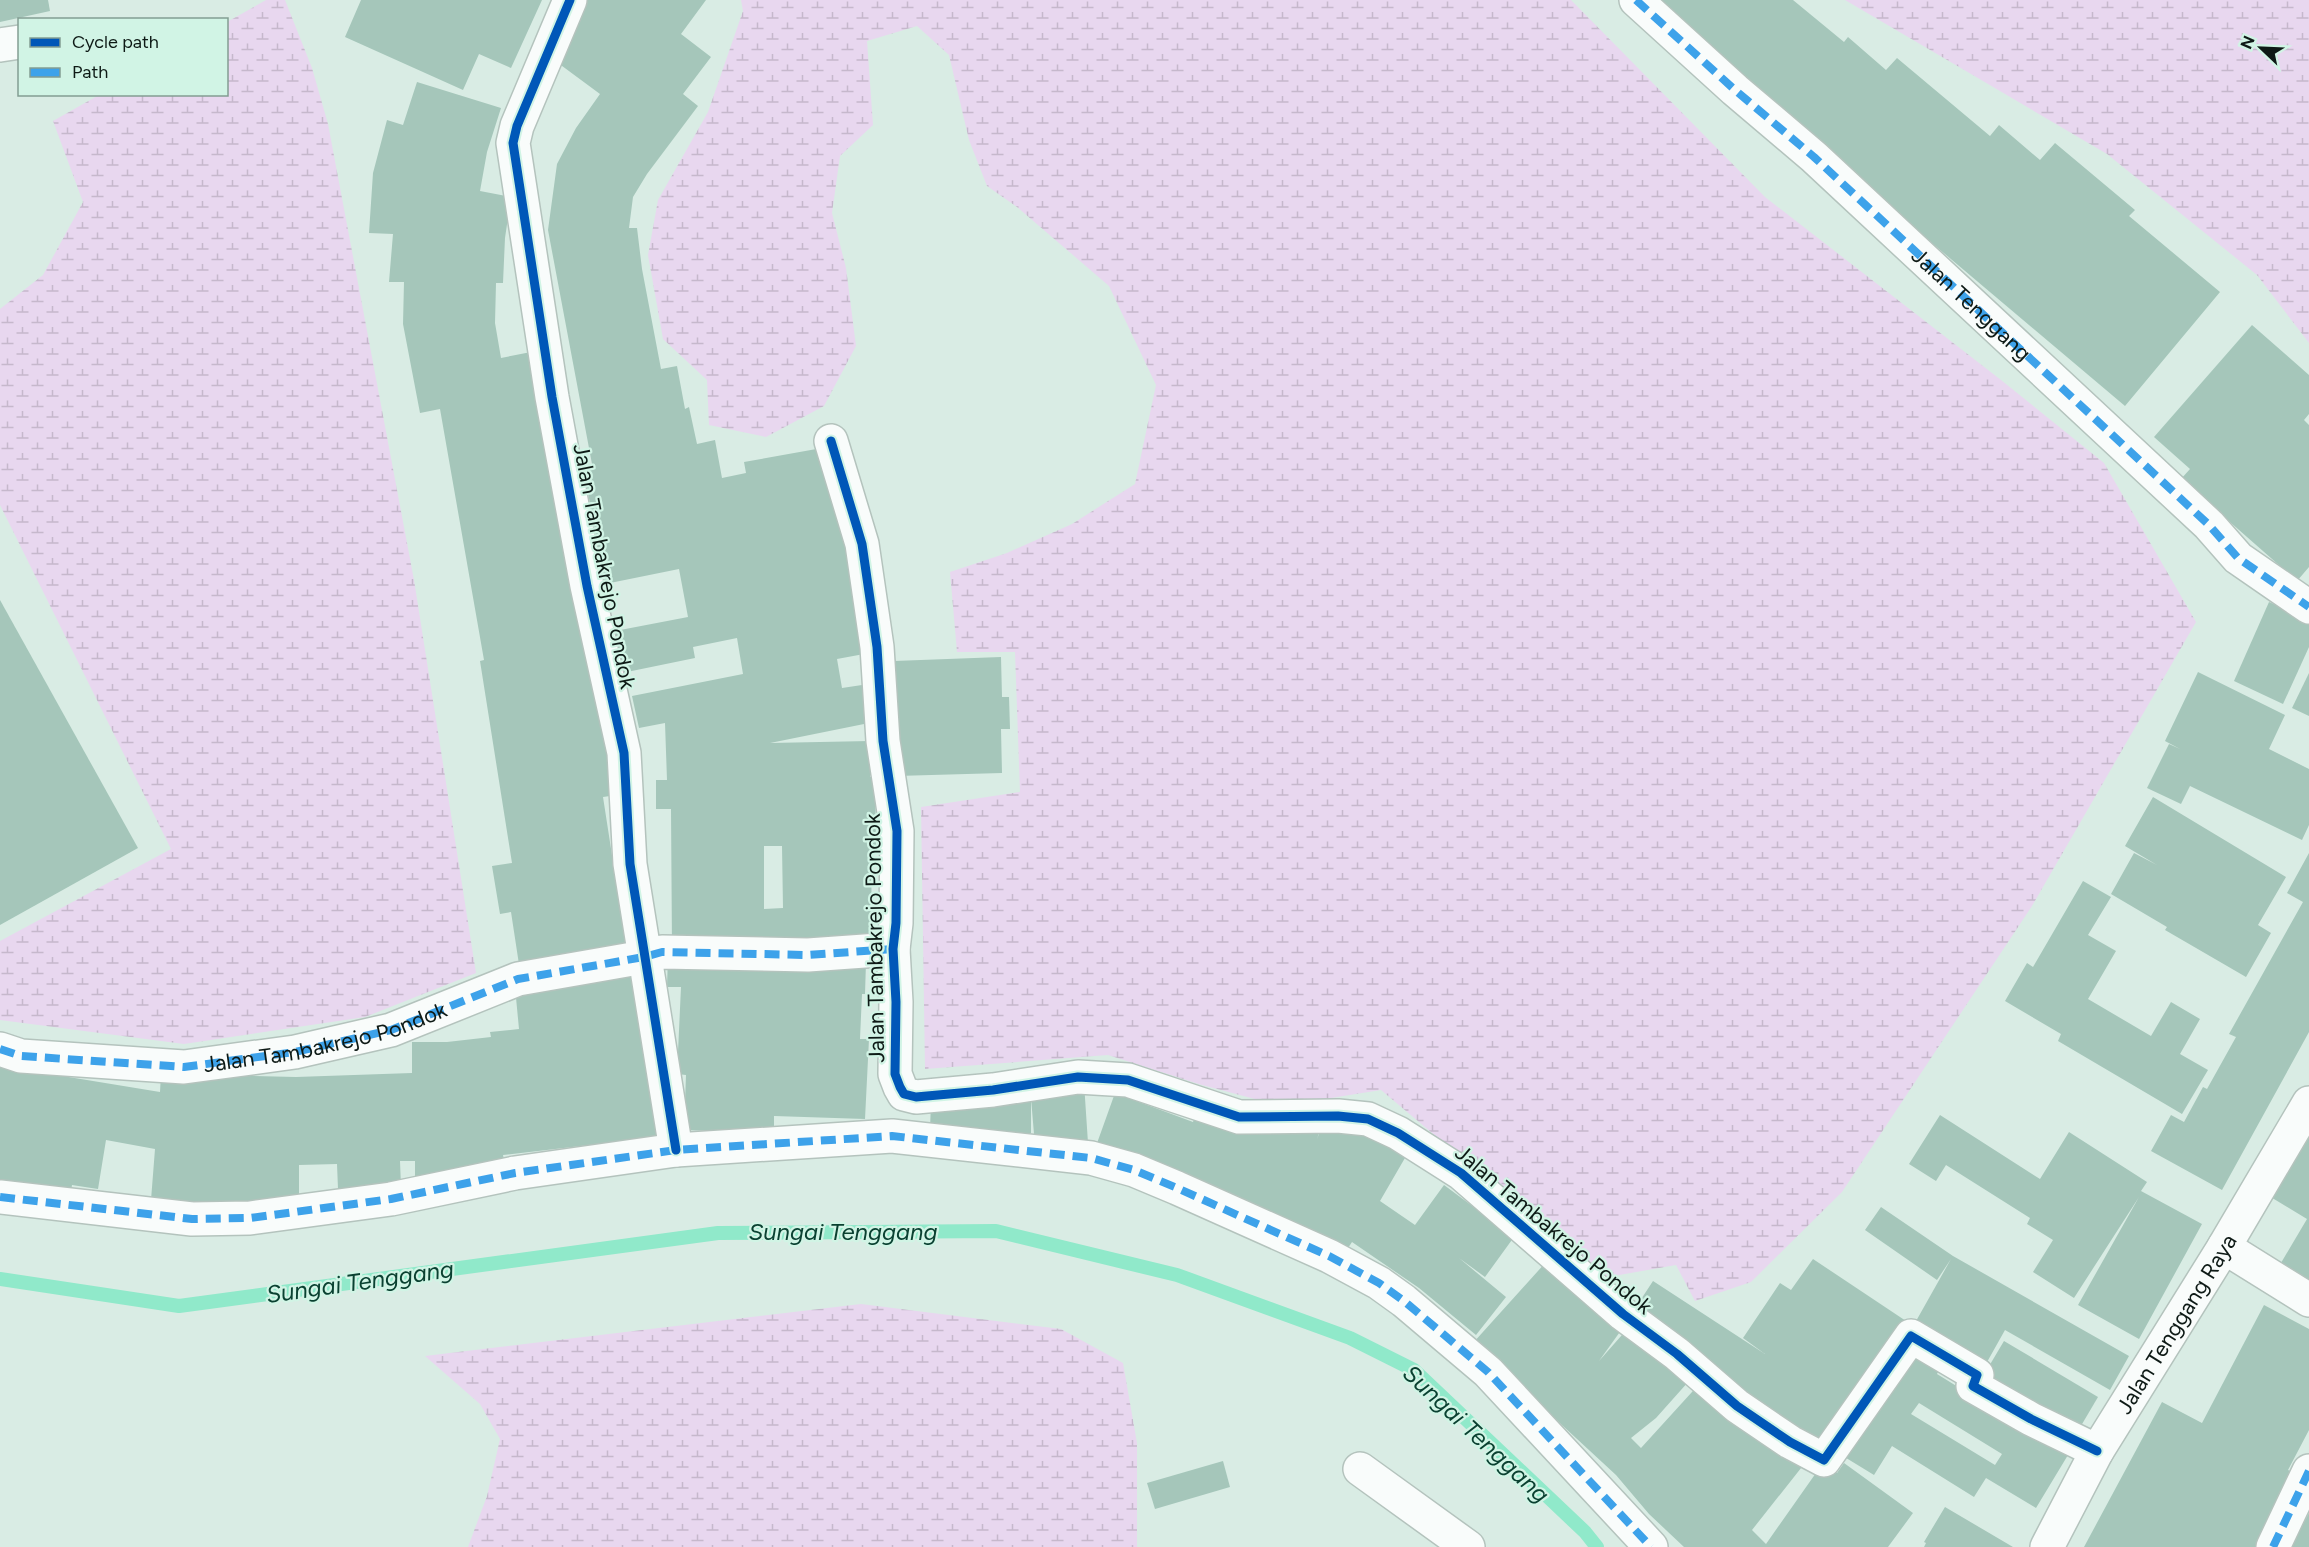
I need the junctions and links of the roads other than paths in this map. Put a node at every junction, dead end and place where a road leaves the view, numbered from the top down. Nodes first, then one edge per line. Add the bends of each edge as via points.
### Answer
1 (570, 0) edge
2 (1636, 0) edge
3 (18, 42) edge
4 (0, 45) edge
5 (831, 441) dead end
6 (2309, 607) edge
7 (893, 949) junction
8 (644, 957) junction
9 (0, 1049) edge
10 (2309, 1103) edge
11 (676, 1150) junction
12 (0, 1197) edge
13 (2224, 1247) junction
14 (2309, 1300) edge
15 (2097, 1451) junction
16 (1360, 1469) dead end
17 (2309, 1471) edge
18 (1468, 1547) edge
19 (1651, 1547) edge
20 (2046, 1547) edge
21 (2273, 1547) edge

1 - 8 street, Jalan Tambakrejo Pondok via 516,126 513,144 554,408 587,586 624,753 630,864
2 - 6 street, Jalan Tenggang via 1967,298 2209,525 2238,558
3 - 4 street
5 - 7 street, Jalan Tambakrejo Pondok via 862,544 877,647 883,741 897,831
7 - 8 street, Jalan Tambakrejo Pondok via 808,955 662,952
7 - 15 street, Jalan Tambakrejo Pondok via 895,1074 904,1094 916,1097 982,1091 1078,1077 1128,1080 1239,1117 1368,1119 1461,1173 1623,1314 1737,1406 1824,1460 1911,1336 1977,1375 1973,1386
8 - 9 street, Jalan Tambakrejo Pondok via 518,979 391,1030 295,1052 184,1067 21,1056
8 - 11 street, Jalan Tambakrejo Pondok
10 - 13 street, Jalan Tenggang Raya
11 - 12 street via 515,1173 391,1199 250,1218 192,1219
11 - 19 street via 892,1136 1091,1158 1134,1170 1379,1282 1488,1372
13 - 14 street
13 - 15 street, Jalan Tenggang Raya
15 - 20 street, Jalan Tenggang Raya
16 - 18 street
17 - 21 street

